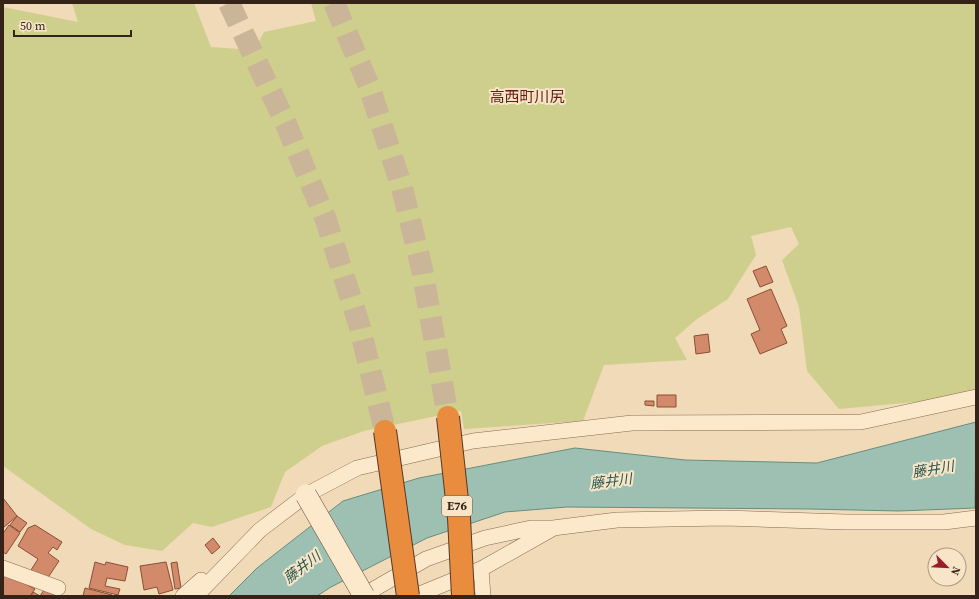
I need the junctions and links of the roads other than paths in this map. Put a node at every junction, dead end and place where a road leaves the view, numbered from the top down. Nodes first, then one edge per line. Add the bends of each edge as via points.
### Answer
1 (976, 396) edge
2 (448, 417) tunnel mouth
3 (385, 431) tunnel mouth
4 (306, 495) junction
5 (397, 507) junction
6 (976, 518) edge
7 (553, 528) junction
8 (260, 530) junction
9 (3, 568) edge
10 (481, 569) junction
11 (58, 588) dead end
12 (183, 596) edge
13 (196, 596) edge
14 (363, 596) edge
15 (402, 596) edge
16 (408, 596) edge
17 (415, 596) edge
18 (463, 596) edge
19 (483, 596) edge

1 - 4 street via 861,422 632,423 473,441 357,468
2 - 18 highway, E76, bridge via 459,518
3 - 5 highway, bridge
4 - 8 street
4 - 14 street, bridge
5 - 15 highway, bridge
5 - 16 highway, bridge
6 - 7 street via 944,522 724,518 617,520
7 - 10 street
7 - 14 street via 531,528 485,538 426,559
8 - 12 street
8 - 13 street
9 - 11 street
10 - 17 street
10 - 19 street

